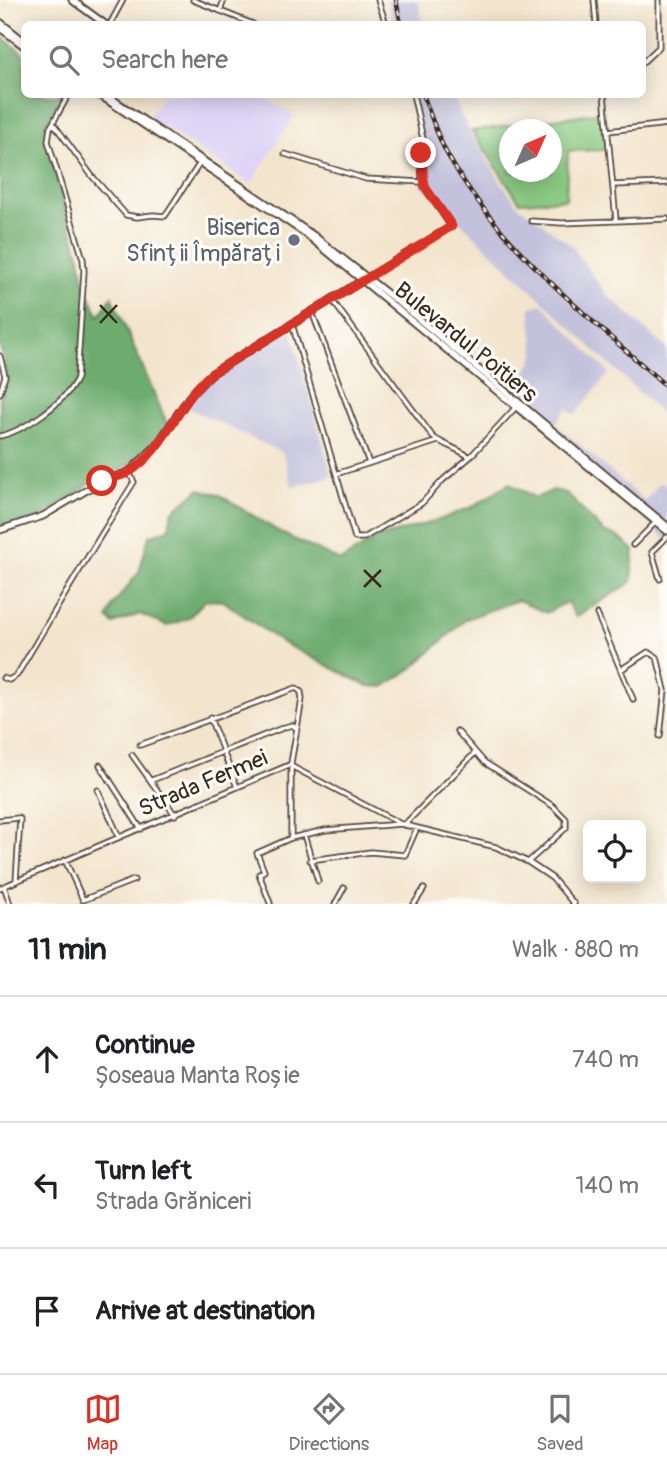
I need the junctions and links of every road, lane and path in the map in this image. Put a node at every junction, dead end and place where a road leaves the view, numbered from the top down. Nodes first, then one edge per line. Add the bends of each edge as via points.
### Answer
1 (72, 0) edge
2 (123, 0) edge
3 (193, 0) edge
4 (224, 0) edge
5 (378, 0) edge
6 (594, 0) edge
7 (659, 0) edge
8 (220, 11) junction
9 (101, 21) edge
10 (112, 21) edge
11 (245, 21) edge
12 (385, 21) edge
13 (596, 21) edge
14 (0, 22) edge
15 (0, 28) edge
16 (21, 40) edge
17 (21, 41) edge
18 (646, 60) edge
19 (67, 98) edge
20 (104, 98) edge
21 (111, 98) edge
22 (414, 98) edge
23 (604, 98) edge
24 (53, 123) junction
25 (667, 124) edge
26 (608, 131) junction
27 (285, 154) dead end
28 (200, 163) junction
29 (422, 182) junction
30 (667, 183) edge
31 (613, 185) junction
32 (667, 219) edge
33 (616, 220) junction
34 (531, 221) dead end
35 (365, 279) junction
36 (332, 300) junction
37 (312, 312) junction
38 (292, 324) junction
39 (0, 356) edge
40 (0, 393) edge
41 (517, 404) junction
42 (0, 436) edge
43 (439, 441) junction
44 (470, 457) junction
45 (369, 463) junction
46 (129, 472) junction
47 (337, 474) junction
48 (657, 522) junction
49 (667, 528) edge
50 (0, 530) edge
51 (667, 537) edge
52 (633, 545) dead end
53 (660, 579) dead end
54 (597, 614) dead end
55 (622, 669) junction
56 (4, 678) dead end
57 (634, 699) dead end
58 (210, 718) junction
59 (296, 728) junction
60 (457, 731) dead end
61 (660, 736) dead end
62 (140, 745) dead end
63 (223, 753) junction
64 (474, 753) junction
65 (132, 755) dead end
66 (100, 765) dead end
67 (291, 766) junction
68 (152, 780) junction
69 (237, 787) junction
70 (98, 790) dead end
71 (175, 815) junction
72 (0, 820) edge
73 (402, 824) junction
74 (417, 828) junction
75 (141, 829) junction
76 (304, 835) junction
77 (120, 837) junction
78 (291, 838) junction
79 (65, 860) junction
80 (310, 860) junction
81 (528, 862) junction
82 (134, 880) dead end
83 (16, 881) junction
84 (318, 881) dead end
85 (2, 887) edge
86 (344, 888) dead end
87 (424, 889) dead end
88 (270, 903) edge
89 (10, 904) edge
90 (335, 904) edge
91 (414, 904) edge
92 (574, 904) edge

1 - 9 main road
2 - 10 street
3 - 8 street
4 - 8 street
5 - 12 street
6 - 13 street
7 - 18 street via 659,47
8 - 11 street
14 - 16 main road
15 - 17 main road
19 - 24 street
20 - 28 main road, Bulevardul Poitiers
21 - 35 main road, Bulevardul Poitiers via 299,224
22 - 29 street via 425,148 421,153
23 - 26 street
24 - 28 street via 126,215 165,216
24 - 42 street via 48,134 50,149 83,259 77,379 68,393 43,413
25 - 26 street
26 - 31 street
27 - 29 street via 366,179
28 - 35 main road, Bulevardul Poitiers
29 - 35 street via 452,226
30 - 31 street
31 - 33 street
32 - 33 street
33 - 34 street
35 - 36 main road
35 - 41 main road, Bulevardul Poitiers
36 - 37 main road
36 - 43 street
37 - 38 main road
37 - 45 street
38 - 46 main road via 201,382 157,445
38 - 47 street
39 - 40 street via 5,376
41 - 44 street
41 - 48 main road, Bulevardul Poitiers
41 - 49 main road, Bulevardul Poitiers
43 - 44 street
43 - 45 street
44 - 47 street via 422,503 360,540 353,536
45 - 47 street
46 - 50 main road via 102,481 43,516
46 - 56 street via 134,482 59,607 17,674 9,681
48 - 49 main road, Bulevardul Poitiers
48 - 52 street
51 - 53 street via 652,552
54 - 55 street
55 - 57 street
55 - 61 street via 648,652 657,657 665,690
58 - 59 street via 292,688 299,690 302,699
58 - 62 street
58 - 63 street
59 - 63 street via 285,727
59 - 67 street
60 - 64 street
63 - 68 street
63 - 69 street
64 - 73 street
64 - 81 street via 566,819 566,828
65 - 68 street
66 - 75 street
67 - 69 street, Strada Fermei
67 - 73 street, Strada Fermei
67 - 78 street
68 - 71 street
69 - 71 street, Strada Fermei
70 - 77 street
71 - 75 street, Strada Fermei
72 - 83 street via 19,818
73 - 74 street, Strada Fermei
73 - 76 street
74 - 80 street via 405,855 371,852
74 - 81 street, Strada Fermei via 496,847
75 - 77 street, Strada Fermei
76 - 78 street
76 - 80 street
77 - 79 street, Strada Fermei
78 - 88 street via 257,853
79 - 82 street via 83,900
79 - 83 street, Strada Fermei
80 - 84 street
81 - 92 street, Strada Fermei via 552,878
83 - 85 street, Strada Fermei
85 - 89 street
86 - 90 street
87 - 91 street

